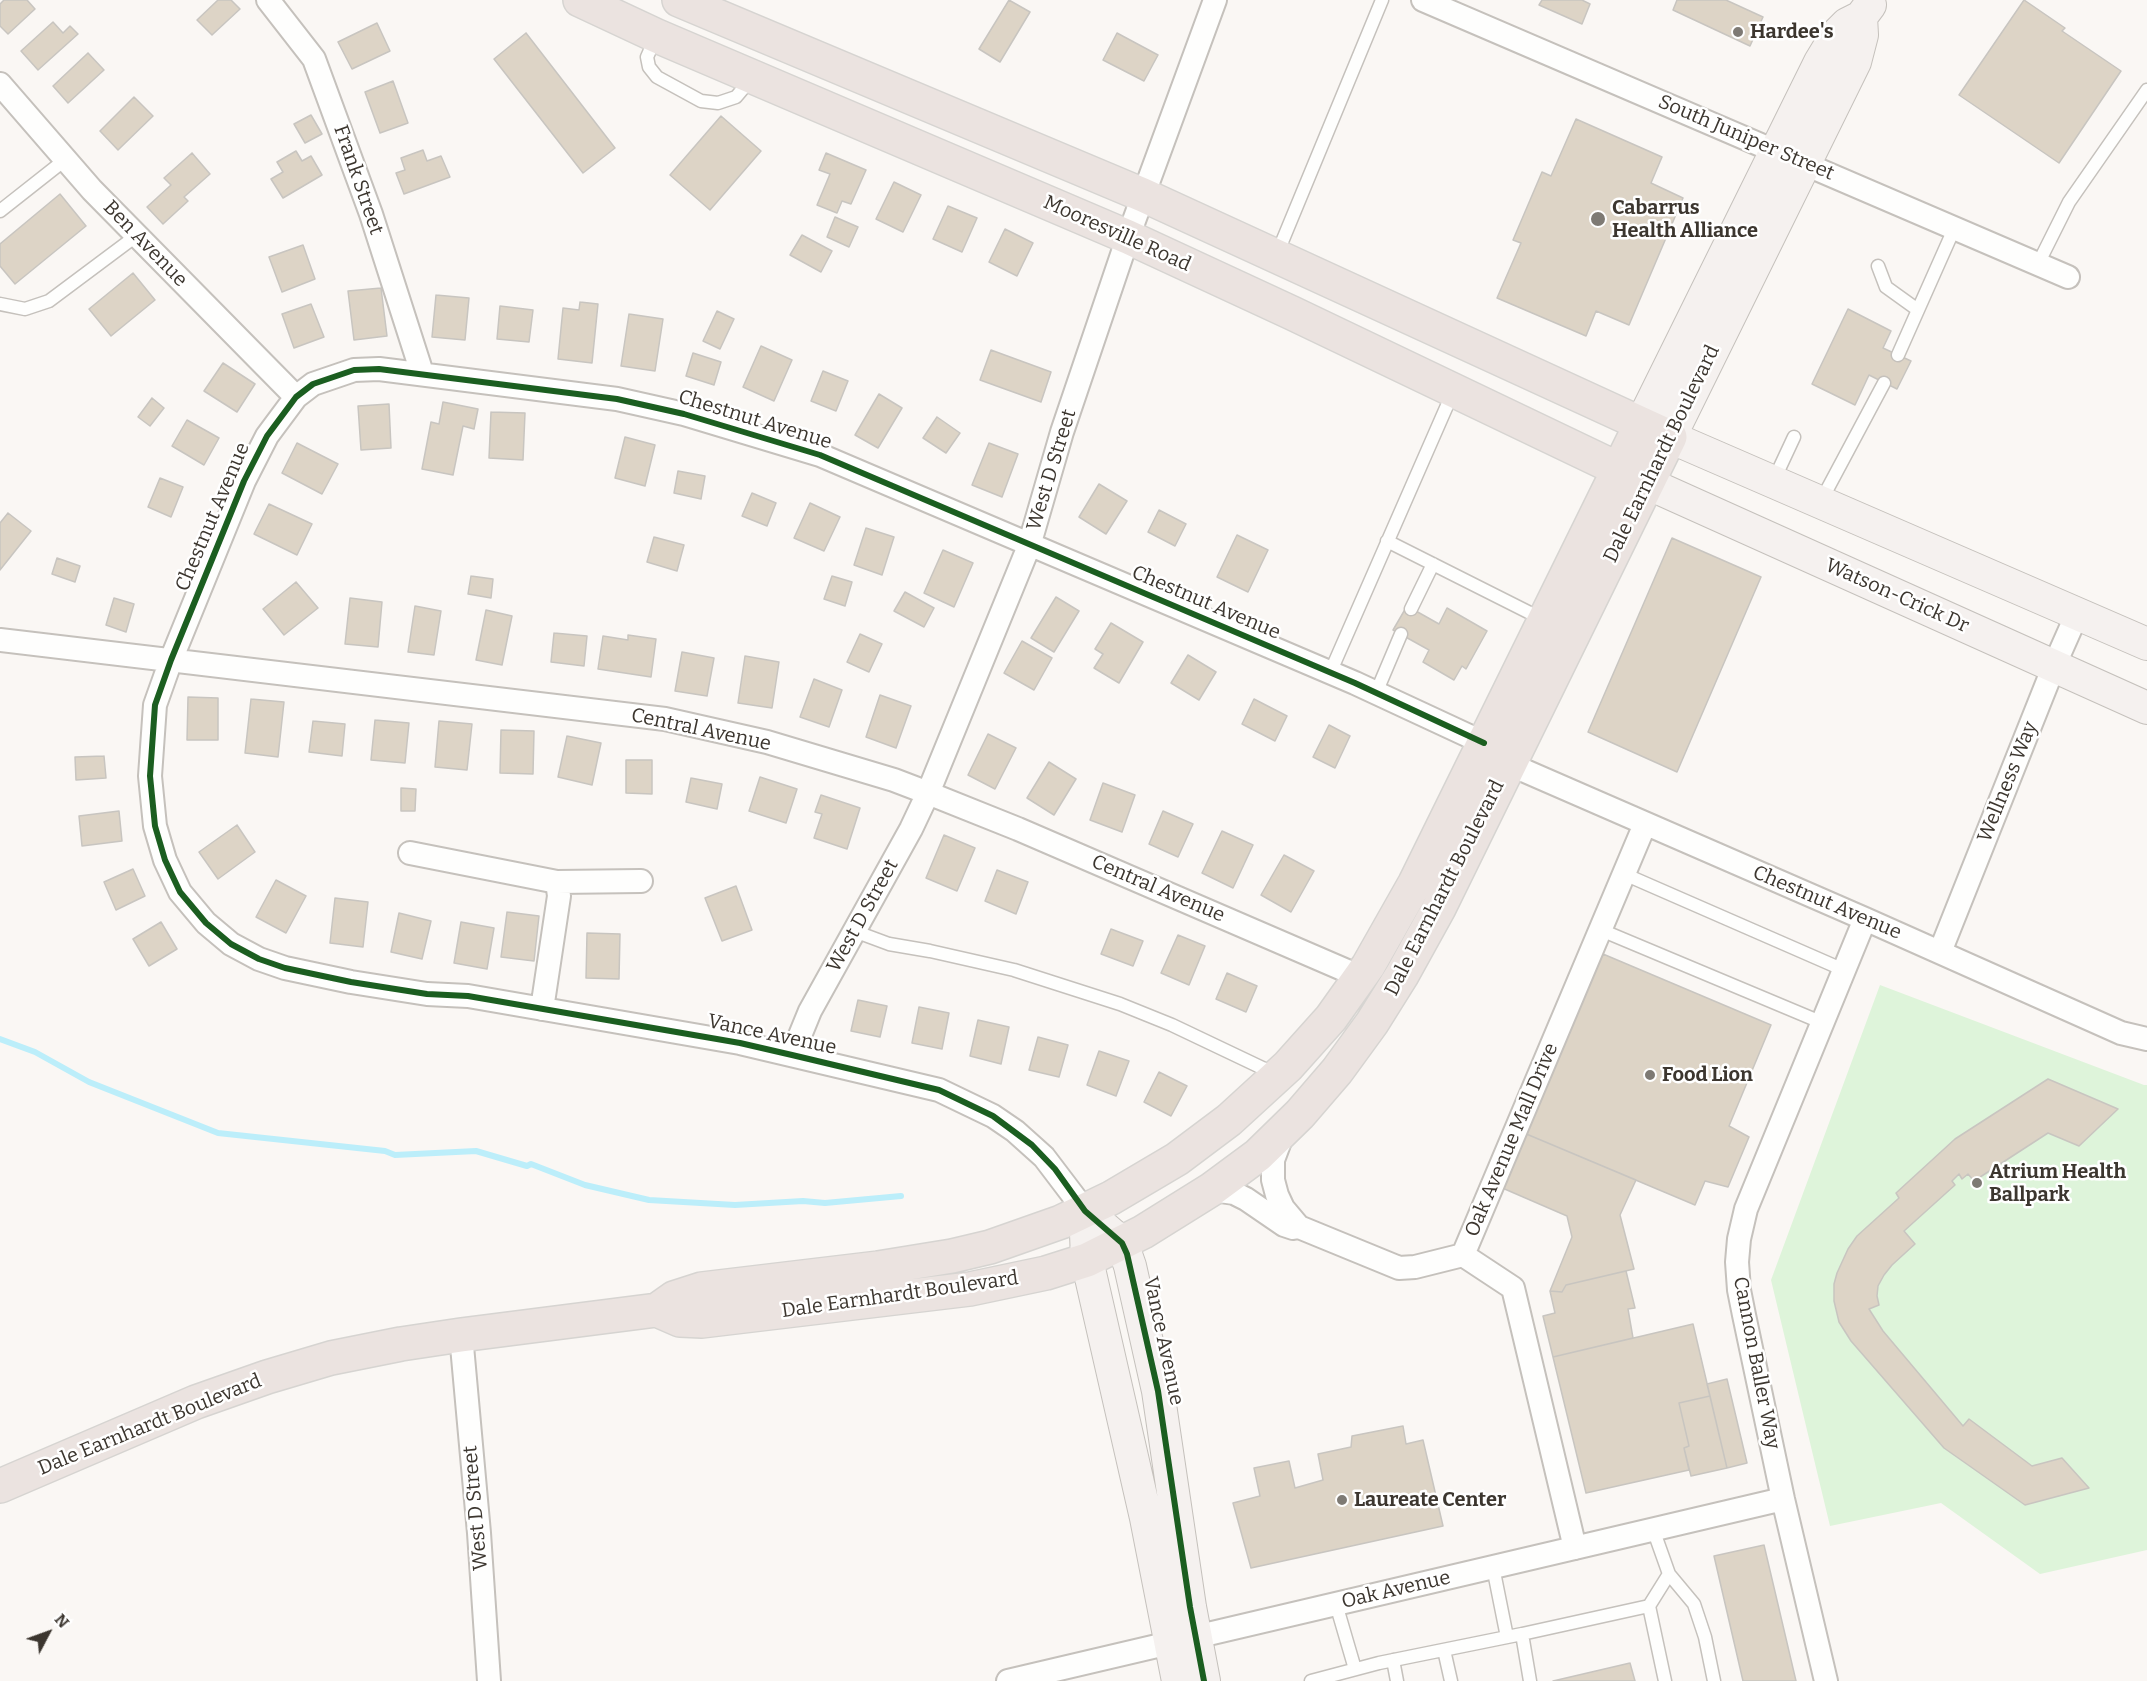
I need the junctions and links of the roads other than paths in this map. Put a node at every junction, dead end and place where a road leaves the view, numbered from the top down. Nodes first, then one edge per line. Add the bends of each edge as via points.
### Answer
1 (268, 0) edge
2 (580, 0) edge
3 (680, 0) edge
4 (1215, 0) edge
5 (1382, 0) edge
6 (1423, 0) edge
7 (1867, 9) edge
8 (657, 36) junction
9 (753, 77) junction
10 (0, 84) edge
11 (2147, 90) edge
12 (1776, 150) junction
13 (66, 159) junction
14 (1805, 163) junction
15 (1143, 195) junction
16 (0, 211) edge
17 (1954, 229) junction
18 (136, 236) junction
19 (1128, 237) junction
20 (1276, 256) junction
21 (2038, 264) junction
22 (1878, 266) dead end
23 (2068, 277) dead end
24 (0, 304) edge
25 (1918, 310) junction
26 (1898, 355) dead end
27 (422, 374) junction
28 (1884, 383) dead end
29 (1453, 391) junction
30 (296, 397) junction
31 (1655, 431) junction
32 (1794, 437) dead end
33 (1633, 477) junction
34 (1773, 482) junction
35 (1820, 502) junction
36 (1387, 541) junction
37 (1029, 546) junction
38 (1433, 564) junction
39 (1411, 609) dead end
40 (2077, 614) junction
41 (1545, 620) junction
42 (1401, 634) dead end
43 (0, 640) edge
44 (2147, 644) edge
45 (171, 660) junction
46 (2054, 666) junction
47 (1330, 673) junction
48 (1376, 693) junction
49 (2147, 708) edge
50 (1484, 743) junction
51 (1509, 764) junction
52 (928, 793) junction
53 (1645, 824) junction
54 (410, 853) dead end
55 (1624, 874) junction
56 (641, 881) dead end
57 (557, 882) junction
58 (1865, 919) junction
59 (1601, 930) junction
60 (854, 932) junction
61 (1940, 952) junction
62 (1844, 970) junction
63 (1361, 977) junction
64 (542, 1009) junction
65 (1823, 1023) junction
66 (2147, 1039) edge
67 (792, 1055) junction
68 (1278, 1076) junction
69 (1287, 1128) junction
70 (1202, 1196) junction
71 (1084, 1211) junction
72 (1299, 1227) junction
73 (1122, 1243) junction
74 (1463, 1255) junction
75 (1087, 1260) junction
76 (657, 1310) junction
77 (461, 1335) junction
78 (0, 1486) edge
79 (1783, 1499) junction
80 (1653, 1529) junction
81 (1575, 1548) junction
82 (1493, 1567) junction
83 (1669, 1574) junction
84 (1336, 1604) junction
85 (1649, 1606) junction
86 (1522, 1634) junction
87 (1507, 1637) junction
88 (1183, 1639) junction
89 (1444, 1650) junction
90 (1393, 1660) junction
91 (1355, 1670) junction
92 (1051, 1676) edge
93 (1338, 1678) edge
94 (489, 1681) edge
95 (1008, 1681) edge
96 (1178, 1681) edge
97 (1204, 1681) edge
98 (1311, 1681) edge
99 (1398, 1681) edge
100 (1451, 1681) edge
101 (1530, 1681) edge
102 (1665, 1681) edge
103 (1714, 1681) edge
104 (1826, 1681) edge

1 - 27 street, Frank Street via 314,59 368,204
2 - 8 main road, Mooresville Road
3 - 15 main road
4 - 15 street, West D Street
5 - 20 lane
6 - 12 street, South Juniper Street
7 - 12 main road, Dale Earnhardt Boulevard via 1829,45
7 - 14 main road, Dale Earnhardt Boulevard via 1855,62
8 - 9 main road, Mooresville Road
8 - 9 lane via 647,57 649,68 657,77 701,101 718,103 736,97
9 - 19 main road, Mooresville Road
10 - 13 street, Ben Avenue
11 - 21 lane via 2069,202
12 - 14 street, South Juniper Street
12 - 31 main road, Dale Earnhardt Boulevard
13 - 16 lane
13 - 18 street, Ben Avenue
14 - 17 street, South Juniper Street
14 - 31 main road, Dale Earnhardt Boulevard
15 - 19 street, West D Street
15 - 20 main road
17 - 21 street, South Juniper Street
17 - 25 lane
18 - 24 lane via 50,301 25,309
18 - 30 street, Ben Avenue
19 - 29 main road, Mooresville Road
19 - 37 street, West D Street via 1062,432
20 - 31 main road
21 - 23 street, South Juniper Street
22 - 25 lane via 1886,287
25 - 26 lane
27 - 30 street, Chestnut Avenue via 354,370 313,384
27 - 37 street, Chestnut Avenue via 617,399 684,414 820,455
28 - 35 lane
29 - 33 main road, Mooresville Road
29 - 36 lane
30 - 45 street, Chestnut Avenue via 267,436 244,481
31 - 33 main road, Dale Earnhardt Boulevard
31 - 34 main road
32 - 34 lane
33 - 41 main road, Dale Earnhardt Boulevard
33 - 46 main road, Watson-Crick Dr
33 - 51 main road, Dale Earnhardt Boulevard
34 - 35 main road
35 - 40 main road
36 - 38 lane
36 - 47 lane
37 - 47 street, Chestnut Avenue
37 - 52 street, West D Street
38 - 39 lane
38 - 41 lane
40 - 44 main road
40 - 46 street, Wellness Way
41 - 50 main road, Dale Earnhardt Boulevard
42 - 48 lane
43 - 45 street, Central Avenue
45 - 52 street, Central Avenue via 665,719 767,742
45 - 64 street, Vance Avenue via 156,705 150,776 154,826 180,892 206,923 231,944 285,968 426,994 468,996
46 - 49 main road, Watson-Crick Dr
46 - 61 street, Wellness Way
47 - 48 street, Chestnut Avenue
48 - 50 street, Chestnut Avenue
50 - 63 main road, Dale Earnhardt Boulevard via 1408,896
51 - 53 street, Chestnut Avenue
51 - 69 main road, Dale Earnhardt Boulevard via 1389,998 1337,1071
52 - 60 street, West D Street
52 - 63 street, Central Avenue
53 - 55 street, Oak Avenue Mall Drive
53 - 58 street, Chestnut Avenue
54 - 57 street
55 - 59 street, Oak Avenue Mall Drive
55 - 62 lane
56 - 57 street
57 - 64 street via 559,896
58 - 61 street, Chestnut Avenue
58 - 62 street, Cannon Baller Way
59 - 65 lane
59 - 74 street, Oak Avenue Mall Drive
60 - 67 street, West D Street via 810,1011
60 - 68 lane via 889,944 1014,970 1120,1004
61 - 66 street, Chestnut Avenue via 2121,1033
62 - 65 street, Cannon Baller Way
63 - 68 main road, Dale Earnhardt Boulevard via 1326,1024
64 - 67 street, Vance Avenue
65 - 79 street, Cannon Baller Way via 1746,1209 1737,1262 1739,1290
67 - 71 street, Vance Avenue via 939,1090 993,1116 1044,1157
68 - 71 main road, Dale Earnhardt Boulevard via 1190,1150 1137,1184
69 - 70 main road, Dale Earnhardt Boulevard
69 - 72 street via 1274,1156 1273,1180 1281,1204
70 - 72 street via 1220,1191 1234,1193 1284,1225
70 - 73 main road, Dale Earnhardt Boulevard
71 - 73 main road, Vance Avenue
71 - 75 main road, Vance Avenue
71 - 76 main road, Dale Earnhardt Boulevard via 1026,1235 952,1256 702,1289 674,1298
72 - 74 street via 1399,1268
73 - 75 main road, Dale Earnhardt Boulevard
73 - 88 main road, Vance Avenue via 1158,1391
74 - 81 street, Oak Avenue Mall Drive via 1513,1288
75 - 76 main road, Dale Earnhardt Boulevard via 989,1286 702,1321 680,1320
75 - 88 main road, Vance Avenue via 1146,1518
76 - 77 main road, Dale Earnhardt Boulevard
77 - 78 main road, Dale Earnhardt Boulevard via 331,1358 267,1377 196,1402
77 - 94 street, West D Street
79 - 80 street, Oak Avenue
79 - 104 street, Cannon Baller Way
80 - 81 street, Oak Avenue
80 - 83 lane
81 - 82 street, Oak Avenue
82 - 84 street, Oak Avenue
82 - 87 lane
83 - 85 lane
83 - 103 lane via 1694,1604
84 - 88 street, Oak Avenue
84 - 91 lane
85 - 86 lane
85 - 102 lane
86 - 87 lane
86 - 101 lane
87 - 89 lane
88 - 92 street, Oak Avenue
88 - 96 main road, Vance Avenue
88 - 97 main road, Vance Avenue
89 - 90 lane
89 - 100 lane
90 - 91 lane
90 - 99 lane
91 - 93 lane
92 - 95 street, Oak Avenue
93 - 98 lane

